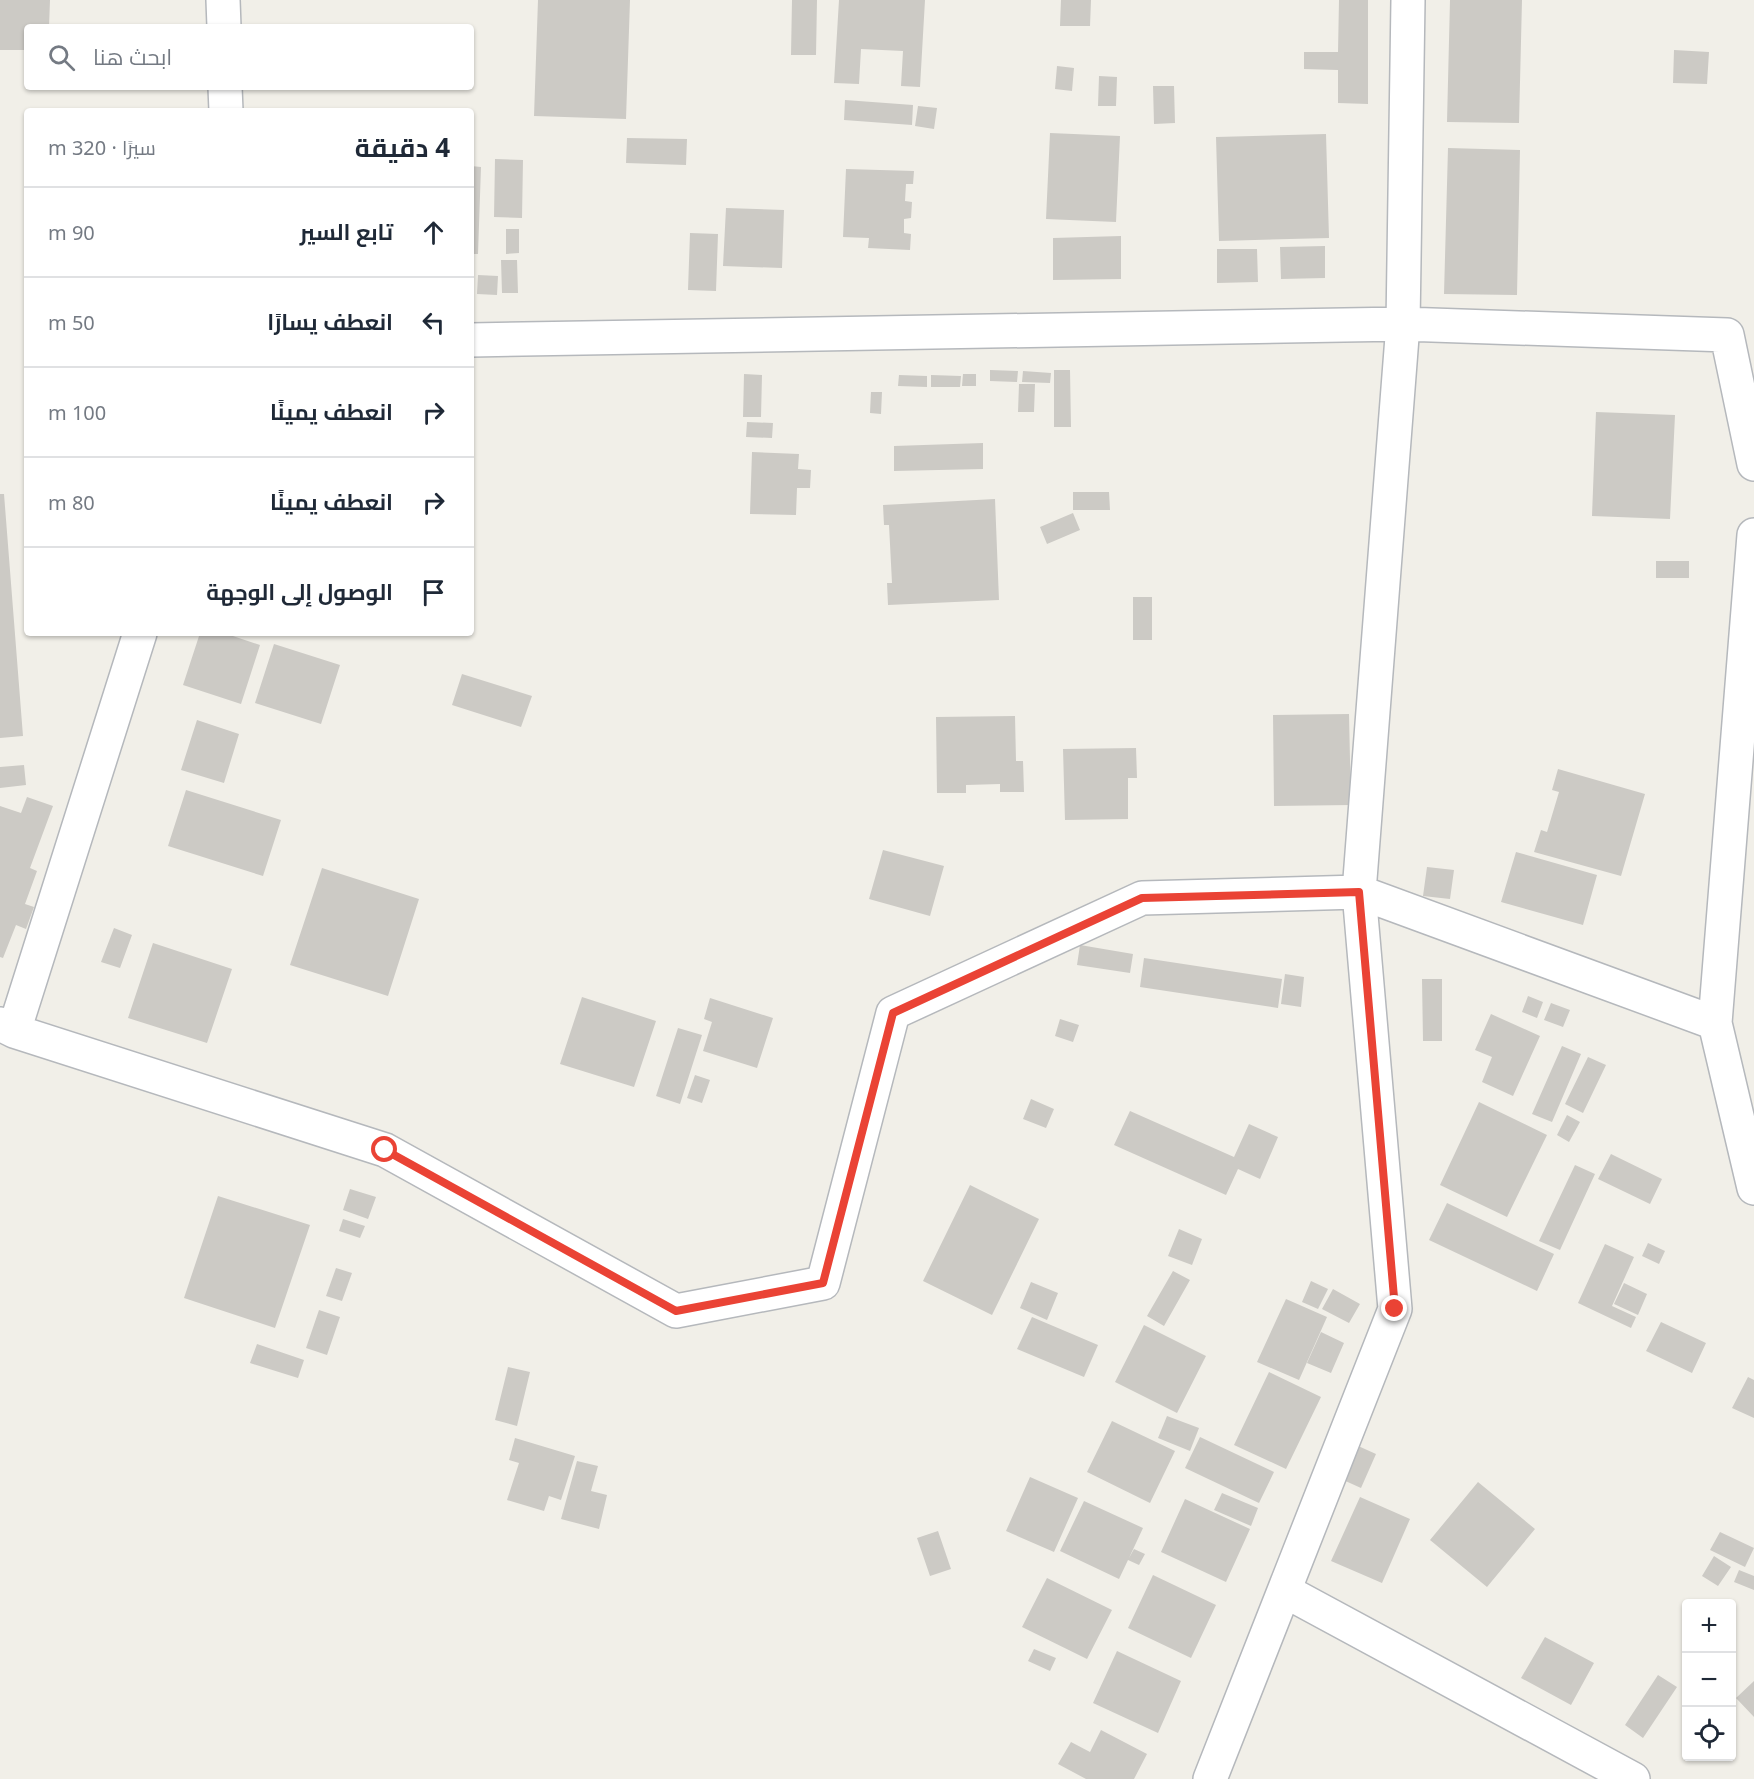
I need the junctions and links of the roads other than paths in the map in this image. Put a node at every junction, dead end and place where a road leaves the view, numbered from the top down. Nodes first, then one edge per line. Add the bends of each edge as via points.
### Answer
1 (223, 0) edge
2 (1408, 0) edge
3 (224, 24) edge
4 (225, 90) edge
5 (226, 108) edge
6 (1404, 324) junction
7 (474, 340) edge
8 (1754, 464) edge
9 (1754, 535) edge
10 (139, 636) edge
11 (1359, 892) junction
12 (1715, 1023) junction
13 (7, 1028) edge
14 (1754, 1188) edge
15 (1285, 1591) junction
16 (1210, 1779) edge
17 (1634, 1779) edge

1 - 3 street
2 - 6 street
4 - 5 street
6 - 7 street
6 - 8 street via 1727,335
6 - 11 street
9 - 12 street
10 - 13 street
11 - 12 street
11 - 13 street via 1142,898 893,1013 823,1283 676,1311 385,1150
11 - 15 street via 1395,1309
12 - 14 street
15 - 16 street
15 - 17 street

